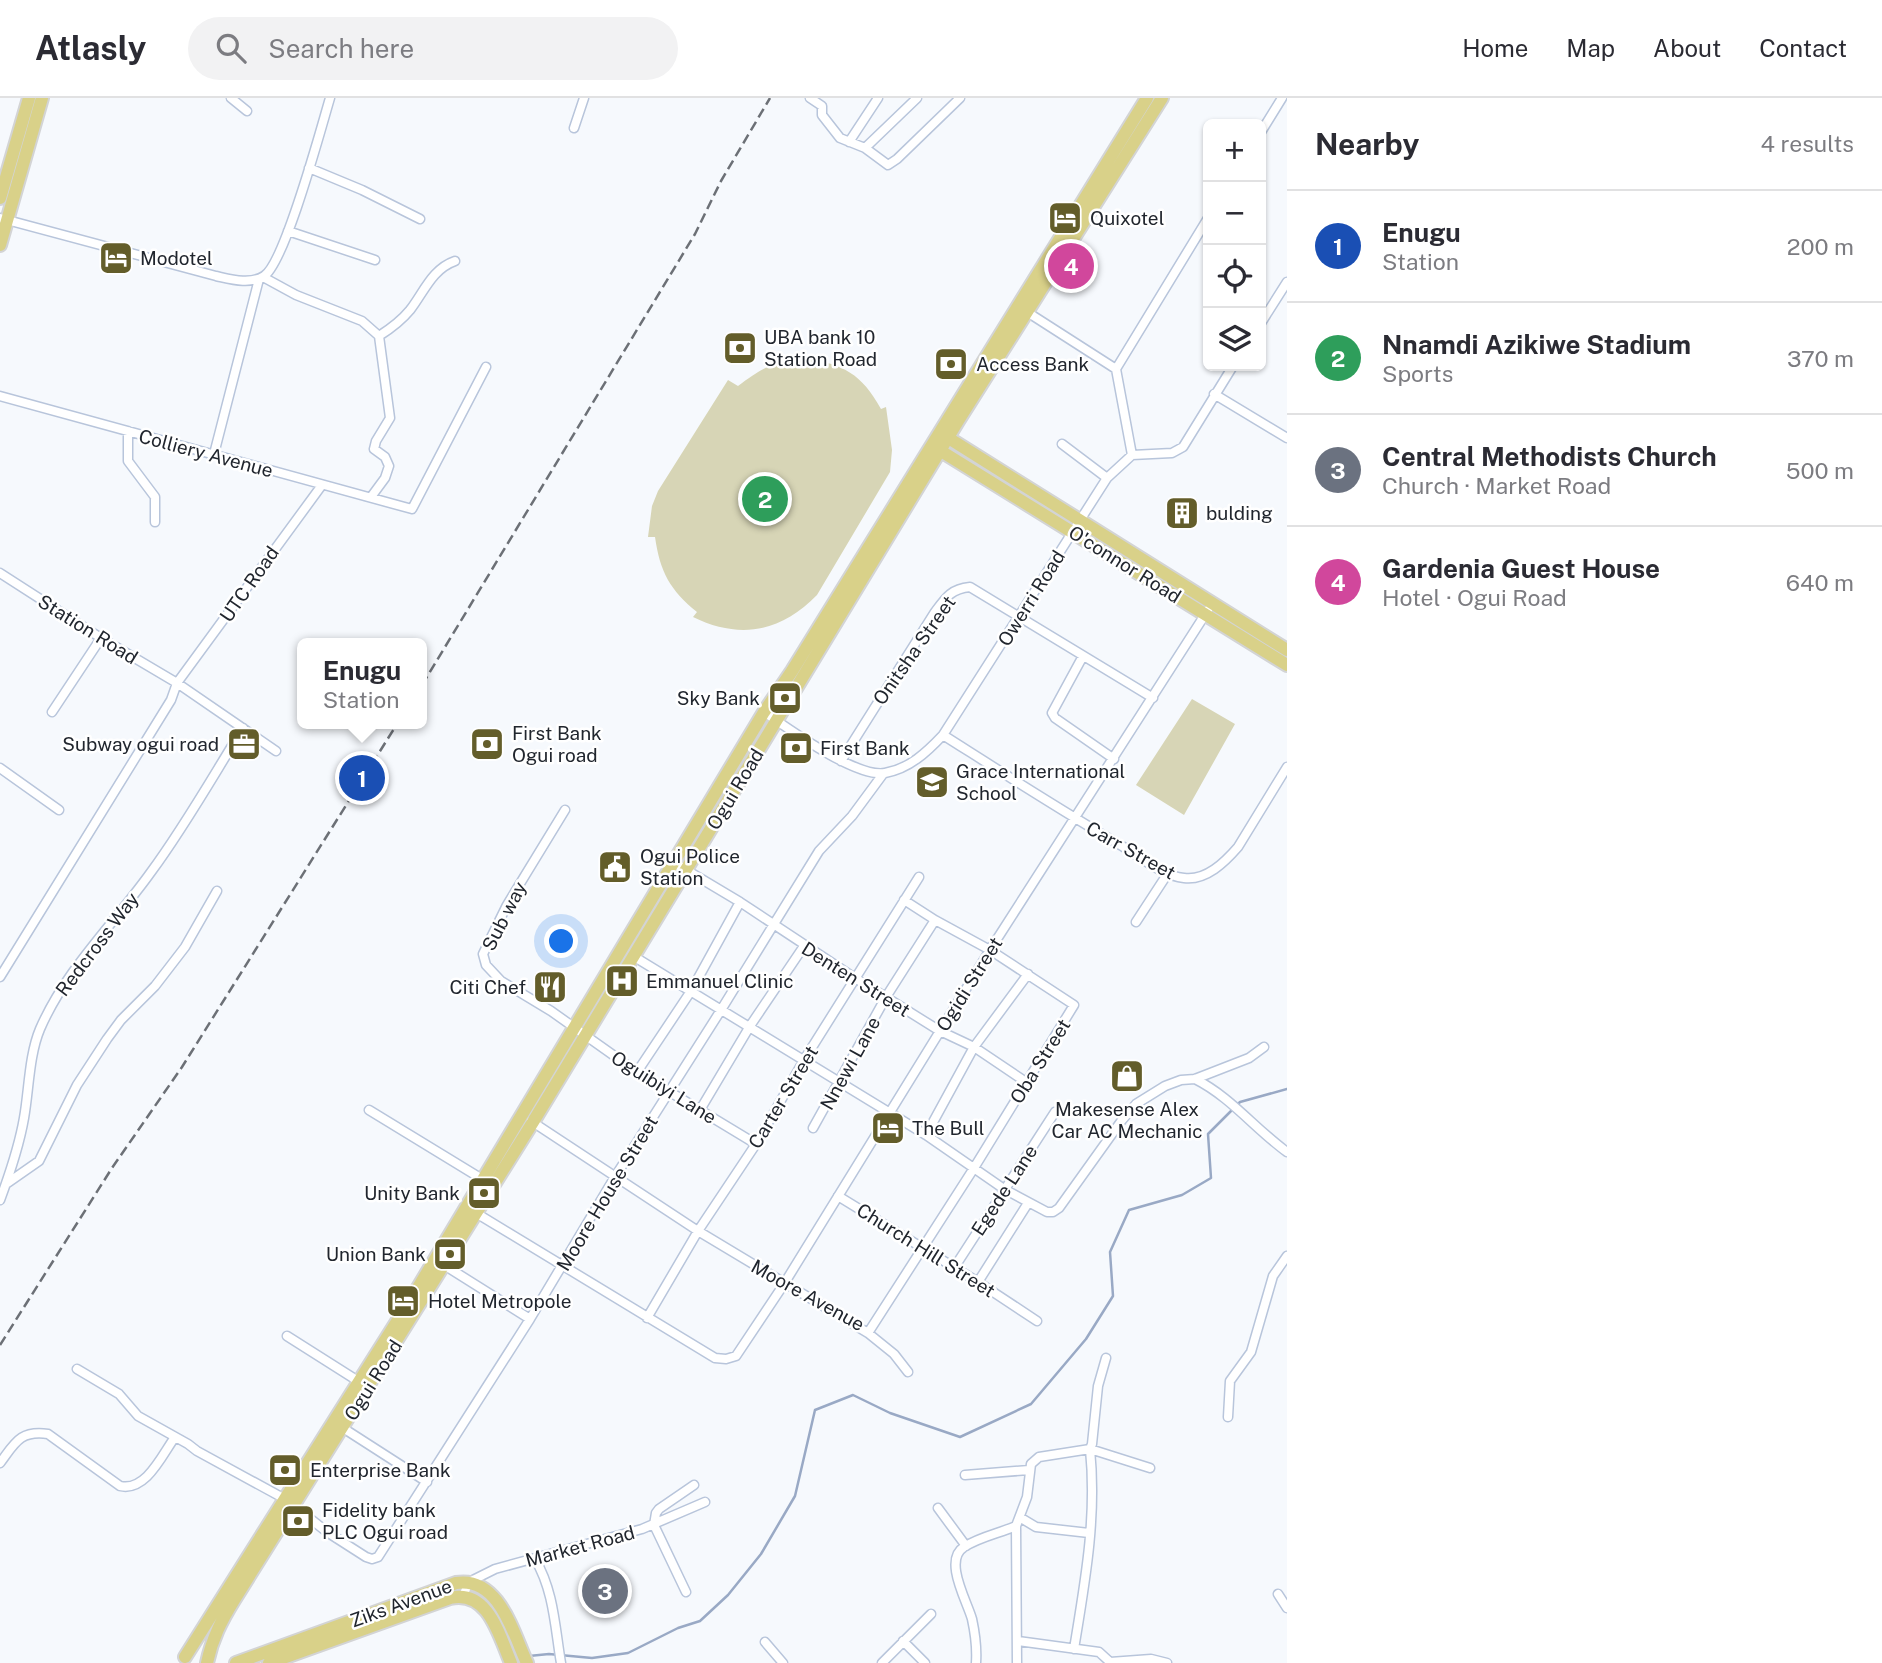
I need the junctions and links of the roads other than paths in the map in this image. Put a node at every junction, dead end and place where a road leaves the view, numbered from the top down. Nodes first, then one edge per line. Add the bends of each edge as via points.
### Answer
1 (29, 98) edge
2 (42, 98) edge
3 (231, 98) edge
4 (330, 98) edge
5 (584, 98) edge
6 (810, 98) edge
7 (878, 98) edge
8 (917, 98) edge
9 (960, 98) edge
10 (1147, 98) edge
11 (1162, 98) edge
12 (1282, 98) edge
13 (247, 111) dead end
14 (1266, 124) edge
15 (574, 128) dead end
16 (849, 142) junction
17 (865, 148) junction
18 (309, 168) junction
19 (0, 198) edge
20 (420, 219) dead end
21 (3, 220) edge
22 (1203, 226) edge
23 (288, 231) junction
24 (0, 245) edge
25 (375, 260) dead end
26 (455, 261) dead end
27 (261, 278) junction
28 (1287, 282) edge
29 (1022, 308) junction
30 (1266, 315) edge
31 (379, 336) junction
32 (486, 367) dead end
33 (1116, 369) junction
34 (1230, 371) edge
35 (1214, 394) junction
36 (0, 396) edge
37 (958, 421) junction
38 (128, 431) junction
39 (944, 435) junction
40 (1287, 438) edge
41 (1062, 444) dead end
42 (936, 448) junction
43 (214, 454) junction
44 (1132, 455) junction
45 (967, 458) junction
46 (932, 467) junction
47 (1107, 478) junction
48 (323, 485) junction
49 (371, 497) junction
50 (155, 522) dead end
51 (1076, 527) junction
52 (0, 573) edge
53 (1209, 609) junction
54 (1019, 617) junction
55 (101, 638) junction
56 (1287, 650) edge
57 (1083, 656) junction
58 (1287, 664) edge
59 (177, 683) junction
60 (1153, 698) junction
61 (52, 712) dead end
62 (764, 712) junction
63 (777, 721) junction
64 (243, 728) junction
65 (943, 735) junction
66 (276, 751) dead end
67 (1114, 758) junction
68 (841, 761) junction
69 (1287, 767) edge
70 (0, 768) edge
71 (883, 774) junction
72 (59, 810) dead end
73 (565, 810) dead end
74 (1076, 820) junction
75 (673, 862) junction
76 (686, 870) junction
77 (1168, 873) junction
78 (919, 877) dead end
79 (217, 891) dead end
80 (904, 900) junction
81 (740, 902) junction
82 (935, 920) junction
83 (1136, 922) dead end
84 (772, 925) junction
85 (804, 946) junction
86 (990, 950) junction
87 (633, 956) junction
88 (1028, 974) junction
89 (0, 977) edge
90 (855, 978) junction
91 (691, 991) junction
92 (886, 997) junction
93 (721, 1010) junction
94 (750, 1027) junction
95 (940, 1031) junction
96 (579, 1032) junction
97 (974, 1047) junction
98 (1264, 1047) dead end
99 (804, 1060) junction
100 (637, 1072) junction
101 (1195, 1079) junction
102 (840, 1082) junction
103 (1026, 1082) junction
104 (669, 1091) junction
105 (369, 1110) dead end
106 (700, 1110) junction
107 (1055, 1112) dead end
108 (889, 1115) junction
109 (527, 1119) junction
110 (813, 1128) dead end
111 (926, 1135) junction
112 (756, 1144) junction
113 (1285, 1148) edge
114 (974, 1168) junction
115 (616, 1175) junction
116 (482, 1179) junction
117 (6, 1184) junction
118 (1004, 1189) junction
119 (838, 1196) junction
120 (0, 1200) edge
121 (1028, 1203) junction
122 (476, 1213) junction
123 (698, 1231) junction
124 (923, 1248) junction
125 (1287, 1256) edge
126 (444, 1265) junction
127 (563, 1265) junction
128 (954, 1268) junction
129 (978, 1282) junction
130 (784, 1284) junction
131 (647, 1318) junction
132 (530, 1319) junction
133 (1037, 1321) dead end
134 (868, 1333) junction
135 (287, 1336) dead end
136 (1106, 1358) dead end
137 (77, 1369) dead end
138 (908, 1372) dead end
139 (358, 1381) junction
140 (1228, 1417) dead end
141 (343, 1428) junction
142 (174, 1437) junction
143 (1090, 1449) junction
144 (0, 1462) edge
145 (1150, 1468) dead end
146 (1030, 1470) junction
147 (965, 1475) dead end
148 (427, 1482) junction
149 (694, 1485) dead end
150 (289, 1502) junction
151 (705, 1502) dead end
152 (938, 1508) dead end
153 (1018, 1522) junction
154 (654, 1525) junction
155 (1089, 1534) junction
156 (966, 1546) junction
157 (535, 1559) junction
158 (468, 1581) junction
159 (686, 1592) dead end
160 (1278, 1594) dead end
161 (463, 1596) junction
162 (1287, 1608) edge
163 (930, 1614) dead end
164 (1018, 1641) junction
165 (765, 1642) dead end
166 (903, 1642) junction
167 (1074, 1649) junction
168 (181, 1660) edge
169 (561, 1662) edge
170 (206, 1663) edge
171 (236, 1663) edge
172 (269, 1663) edge
173 (511, 1663) edge
174 (527, 1663) edge
175 (783, 1663) edge
176 (882, 1663) edge
177 (925, 1663) edge
178 (976, 1663) edge
179 (1017, 1663) edge
180 (1167, 1663) edge

1 - 19 main road
2 - 21 main road
3 - 13 street
4 - 18 street
5 - 15 street
6 - 16 street via 822,106 822,115 839,138
7 - 16 street
8 - 17 street
9 - 17 street via 888,164
10 - 29 main road, Ogui Road
11 - 29 main road, Ogui Road
12 - 14 street
16 - 17 street
18 - 20 street
18 - 23 street
21 - 24 main road
21 - 27 street via 224,278
22 - 33 street
23 - 25 street
23 - 27 street via 272,268
26 - 31 street via 436,272 408,312
27 - 31 street via 362,321
27 - 43 street
28 - 30 street
29 - 33 street
29 - 37 main road, Ogui Road
29 - 39 main road, Ogui Road
31 - 49 street via 390,418 374,449 389,466
32 - 49 street, Colliery Avenue via 412,509
33 - 44 street
34 - 35 street
35 - 40 street
35 - 44 street via 1178,451
36 - 38 street, Colliery Avenue
37 - 39 main road, Ogui Road
37 - 45 main road
38 - 43 street, Colliery Avenue
38 - 50 street via 128,461 155,497
39 - 42 main road, Ogui Road
39 - 45 main road
41 - 47 street
42 - 45 main road
42 - 46 main road, Ogui Road
42 - 62 main road, Ogui Road
43 - 48 street, Colliery Avenue
44 - 47 street, Owerri Road
45 - 46 main road
45 - 51 main road, O'connor Road
46 - 63 main road, Ogui Road
47 - 51 street, Owerri Road
48 - 49 street, Colliery Avenue
48 - 59 street, UTC Road
51 - 53 main road, O'connor Road
51 - 54 street, Owerri Road
52 - 55 street, Station Road
53 - 56 main road, O'connor Road
53 - 58 main road, O'connor Road
53 - 60 street, Ogidi Street
54 - 57 street, Onitsha Street
54 - 65 street, Owerri Road
54 - 68 street, Onitsha Street via 970,587 949,593
55 - 59 street, Station Road
55 - 61 street
57 - 60 street, Onitsha Street
57 - 67 street via 1052,713
59 - 64 street, Station Road
59 - 89 street, UTC Road via 168,706
60 - 67 street, Ogidi Street
62 - 63 street
62 - 75 main road, Ogui Road
63 - 68 street
63 - 76 main road, Ogui Road
64 - 66 street, Station Road
64 - 117 street, Redcross Way via 172,843 48,1012 38,1032 25,1117
65 - 71 street, Owerri Road via 918,759
65 - 74 street, Carr Street
67 - 74 street, Ogidi Street
68 - 71 street
69 - 77 street, Carr Street via 1228,858 1198,877
70 - 72 street
71 - 84 street via 819,851
73 - 96 street, Sub way via 507,905 484,959 501,981
74 - 77 street, Carr Street
74 - 86 street, Ogidi Street
75 - 76 street, Denten Street
75 - 96 main road, Ogui Road
76 - 81 street, Denten Street
76 - 87 main road, Ogui Road
77 - 83 street
78 - 80 street, Carter Street
79 - 117 street via 185,947 107,1038 39,1161
80 - 82 street, Oba Street
80 - 90 street, Carter Street
81 - 84 street, Denten Street
81 - 91 street
82 - 86 street, Oba Street
82 - 92 street, Nnewi Lane
84 - 85 street, Denten Street
84 - 93 street, Moore House Street
85 - 90 street, Denten Street
85 - 94 street
86 - 88 street, Oba Street
86 - 95 street, Ogidi Street
87 - 91 street
87 - 96 main road, Ogui Road
88 - 97 street
88 - 103 street, Oba Street via 1074,1007
90 - 92 street, Denten Street
90 - 99 street, Carter Street
91 - 93 street
91 - 100 street
92 - 95 street, Denten Street
92 - 102 street, Nnewi Lane
93 - 94 street
93 - 104 street, Moore House Street
94 - 99 street
94 - 106 street
95 - 97 street, Denten Street
95 - 108 street, Ogidi Street
96 - 100 street, Oguibiyi Lane
96 - 109 main road, Ogui Road
97 - 103 street, Denten Street
97 - 111 street
98 - 101 street via 1249,1058
99 - 102 street
99 - 112 street, Carter Street
100 - 104 street, Oguibiyi Lane
101 - 113 street via 1213,1088 1268,1139
101 - 121 street via 1165,1086 1136,1104 1059,1208 1053,1212
102 - 108 street
102 - 110 street, Nnewi Lane
103 - 114 street, Oba Street
104 - 106 street, Oguibiyi Lane
104 - 115 street, Moore House Street
105 - 116 street
106 - 112 street, Oguibiyi Lane
107 - 118 street, Egede Lane
108 - 111 street
108 - 119 street, Ogidi Street
109 - 115 street
109 - 116 main road, Ogui Road
109 - 122 main road, Ogui Road
111 - 114 street
112 - 123 street, Carter Street
114 - 118 street
114 - 124 street, Oba Street
115 - 123 street
115 - 127 street, Moore House Street
116 - 139 main road, Ogui Road
117 - 120 street, Redcross Way
118 - 121 street
118 - 128 street, Egede Lane
119 - 124 street, Church Hill Street
119 - 130 street, Ogidi Street
121 - 129 street
122 - 126 main road, Ogui Road
122 - 127 street
123 - 130 street, Moore Avenue
123 - 131 street, Carter Street
124 - 128 street, Church Hill Street
124 - 134 street, Moore Avenue
125 - 140 street via 1273,1276 1251,1352 1230,1381
126 - 132 street
126 - 141 main road, Ogui Road
127 - 131 street
127 - 132 street, Moore House Street
128 - 129 street, Church Hill Street
129 - 133 street, Church Hill Street
130 - 131 street, Ogidi Street via 736,1356 726,1359 715,1358
130 - 134 street, Moore Avenue
132 - 148 street, Moore House Street
134 - 138 street via 894,1353
135 - 139 street
136 - 143 street
137 - 142 street via 119,1394 138,1416
139 - 150 main road, Ogui Road
141 - 148 street
141 - 150 main road, Ogui Road
142 - 144 street via 152,1471 128,1488 48,1434 20,1437
142 - 150 street
143 - 145 street
143 - 146 street via 1039,1457
143 - 155 street
146 - 147 street
146 - 153 street
148 - 150 street, Moore House Street via 378,1557 372,1559
149 - 154 street via 659,1509
150 - 168 main road, Ogui Road
150 - 170 main road, Ogui Road via 218,1626
151 - 154 street, Market Road
152 - 156 street
153 - 155 street
153 - 156 street
153 - 164 street
154 - 157 street, Market Road
154 - 159 street
155 - 167 street via 1091,1551
156 - 178 street via 955,1564 972,1621
157 - 158 street, Market Road
157 - 169 street via 550,1593
158 - 161 street
158 - 171 main road, Ziks Avenue
158 - 174 main road, Ziks Avenue via 497,1599
160 - 162 street
161 - 172 main road, Ziks Avenue
161 - 173 main road, Ziks Avenue via 482,1605
163 - 166 street
164 - 167 street
164 - 179 street
165 - 175 street
166 - 176 street
166 - 177 street
167 - 180 street via 1100,1652 1110,1662 1151,1659
168 - 170 main road via 197,1657

